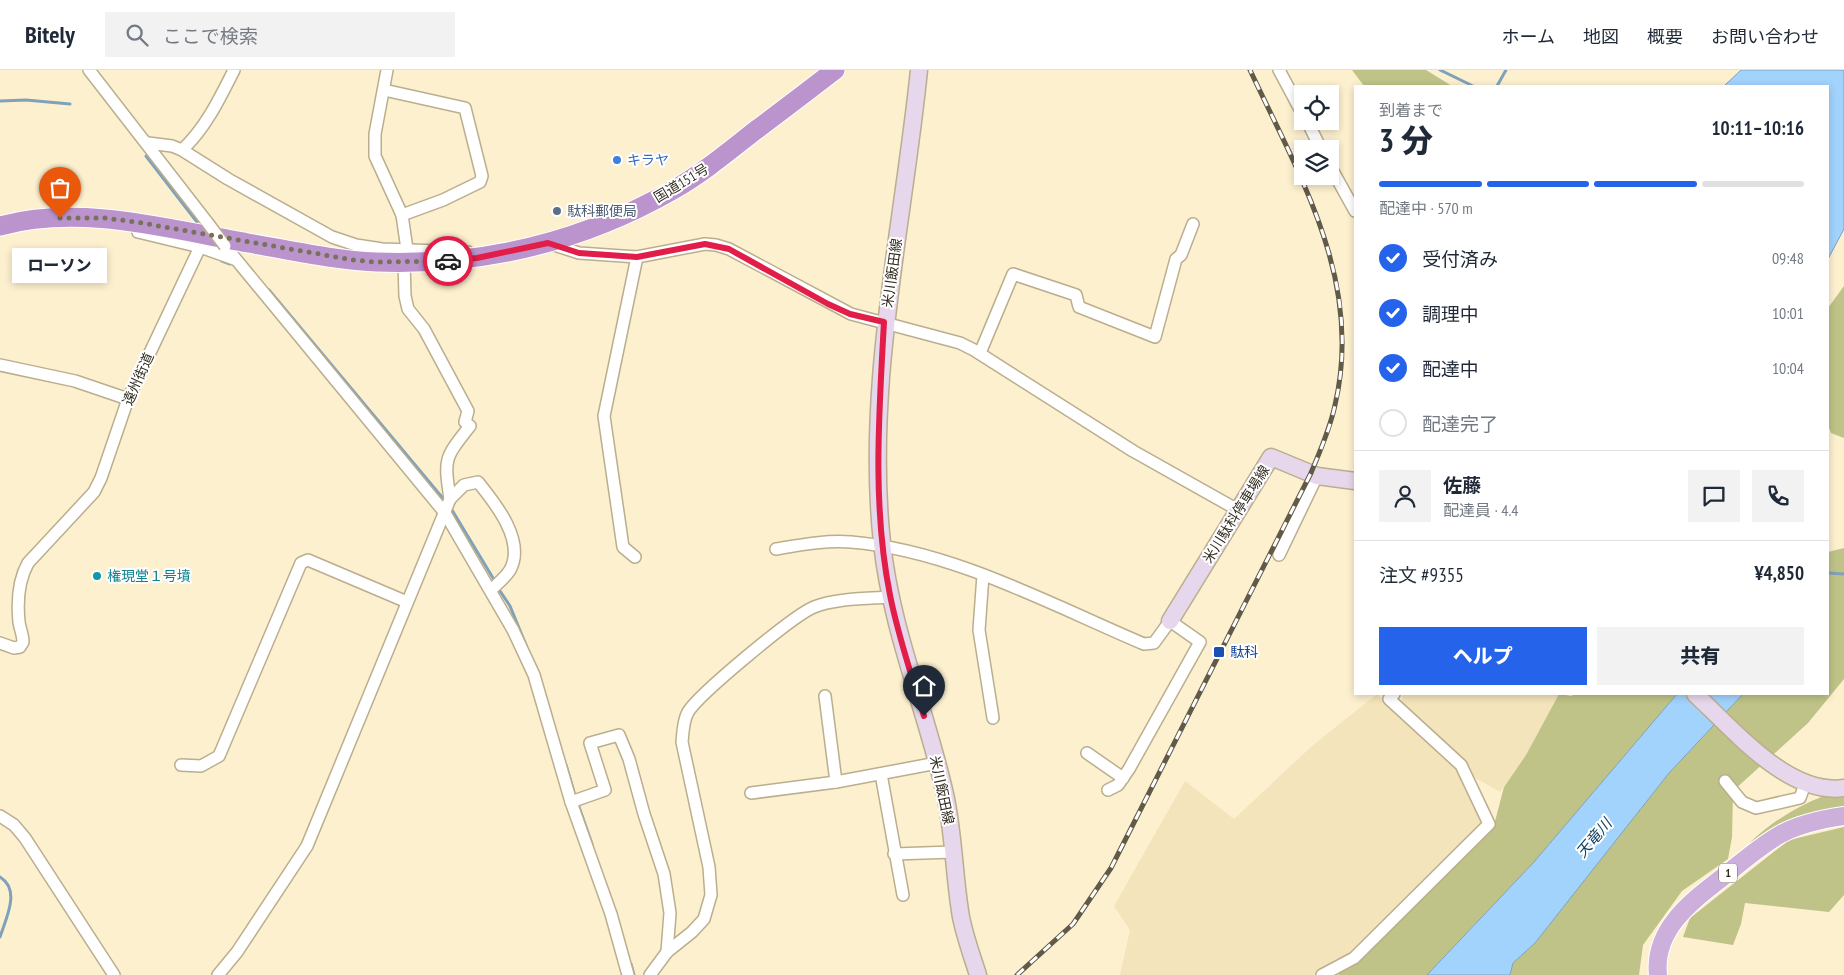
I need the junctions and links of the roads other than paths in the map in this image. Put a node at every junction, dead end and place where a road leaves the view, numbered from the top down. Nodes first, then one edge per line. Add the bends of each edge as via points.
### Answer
1 (89, 70) edge
2 (234, 70) edge
3 (388, 70) edge
4 (835, 70) edge
5 (919, 70) edge
6 (1279, 70) edge
7 (384, 90) junction
8 (1294, 98) edge
9 (148, 143) junction
10 (182, 150) junction
11 (1339, 182) edge
12 (1354, 209) edge
13 (402, 215) junction
14 (136, 222) junction
15 (1194, 224) dead end
16 (0, 226) edge
17 (548, 243) junction
18 (200, 247) junction
19 (637, 257) junction
20 (234, 258) junction
21 (407, 258) junction
22 (884, 322) junction
23 (980, 353) junction
24 (0, 365) edge
25 (128, 399) junction
26 (1317, 476) junction
27 (1354, 481) edge
28 (450, 499) junction
29 (1238, 510) junction
30 (445, 513) junction
31 (882, 546) junction
32 (776, 549) dead end
33 (1279, 555) dead end
34 (634, 557) dead end
35 (983, 575) junction
36 (491, 590) junction
37 (890, 596) junction
38 (408, 602) junction
39 (1170, 621) junction
40 (0, 643) edge
41 (1393, 695) edge
42 (1696, 695) edge
43 (825, 696) dead end
44 (993, 718) dead end
45 (1087, 753) dead end
46 (936, 763) junction
47 (181, 765) dead end
48 (881, 774) junction
49 (1123, 778) junction
50 (1725, 781) dead end
51 (836, 782) junction
52 (1805, 784) junction
53 (1844, 788) edge
54 (1108, 790) dead end
55 (751, 793) dead end
56 (571, 802) junction
57 (0, 816) edge
58 (1844, 816) edge
59 (953, 852) junction
60 (894, 854) junction
61 (903, 895) dead end
62 (667, 952) junction
63 (114, 975) edge
64 (218, 975) edge
65 (628, 975) edge
66 (650, 975) edge
67 (978, 975) edge
68 (1322, 975) edge
69 (1658, 975) edge

1 - 9 street
2 - 10 street via 217,104
3 - 7 street
4 - 17 highway, 国道151号 via 711,165 674,189 600,226
5 - 22 main road, 米川飯田線
6 - 8 street
7 - 13 street via 375,134 375,156
7 - 13 street via 465,108 482,176 480,182
9 - 10 street
9 - 20 street, bridge
10 - 21 street via 332,237
11 - 12 street
13 - 21 street
14 - 16 highway, 国道151号 via 74,218
14 - 18 street via 138,232
14 - 21 highway, 国道151号 via 308,254 375,262
15 - 23 street via 1181,255 1176,259 1156,337 1079,307 1076,295 1012,274
17 - 19 street via 579,253
17 - 21 highway, 国道151号 via 477,258
18 - 20 street
18 - 25 street, 遠州街道
19 - 22 street via 705,244 716,245 850,314
19 - 34 street via 604,416 623,547
20 - 30 street
21 - 28 street via 405,296 408,309 424,329 468,411 465,422 470,426 451,451 445,466
22 - 23 street via 960,343
22 - 31 main road, 米川飯田線 via 878,467
23 - 29 street via 1133,451
24 - 25 street via 75,381
25 - 40 street, 遠州街道 via 94,492 28,563 22,574 19,623 23,642 14,648
26 - 27 main road, 米川駄科停車場線
26 - 29 main road, 米川駄科停車場線 via 1271,456
26 - 33 street
28 - 30 street
28 - 36 street via 464,485 478,482 503,514 514,551 510,570
29 - 39 main road, 米川駄科停車場線
30 - 36 street
30 - 38 street
31 - 32 street via 837,542
31 - 35 street via 918,552
31 - 37 main road, 米川飯田線
35 - 39 street via 1144,644 1154,643
35 - 44 street via 978,630
36 - 56 street via 534,675
37 - 46 main road, 米川飯田線
37 - 62 street via 814,607 744,660 688,712 683,724 682,742 709,867 711,895 704,919
38 - 47 street via 308,560 301,562 219,756 201,766
38 - 64 street via 307,846 237,952
39 - 49 street via 1200,642
41 - 68 street via 1389,700 1461,765 1489,824 1354,958
42 - 52 main road via 1777,768
43 - 51 street
45 - 49 street
46 - 48 street
46 - 59 main road, 米川飯田線 via 945,793
48 - 51 street
48 - 60 street
49 - 54 street
50 - 52 street via 1742,802 1756,808 1800,798
51 - 55 street
52 - 53 main road via 1826,789
56 - 62 street via 605,790 590,743 619,735 664,874 670,913
56 - 65 street via 611,914
57 - 63 street via 25,838
58 - 69 main road, 1 via 1781,834 1683,909 1658,954
59 - 60 street
59 - 67 main road, 米川飯田線 via 961,916
60 - 61 street
62 - 66 street

